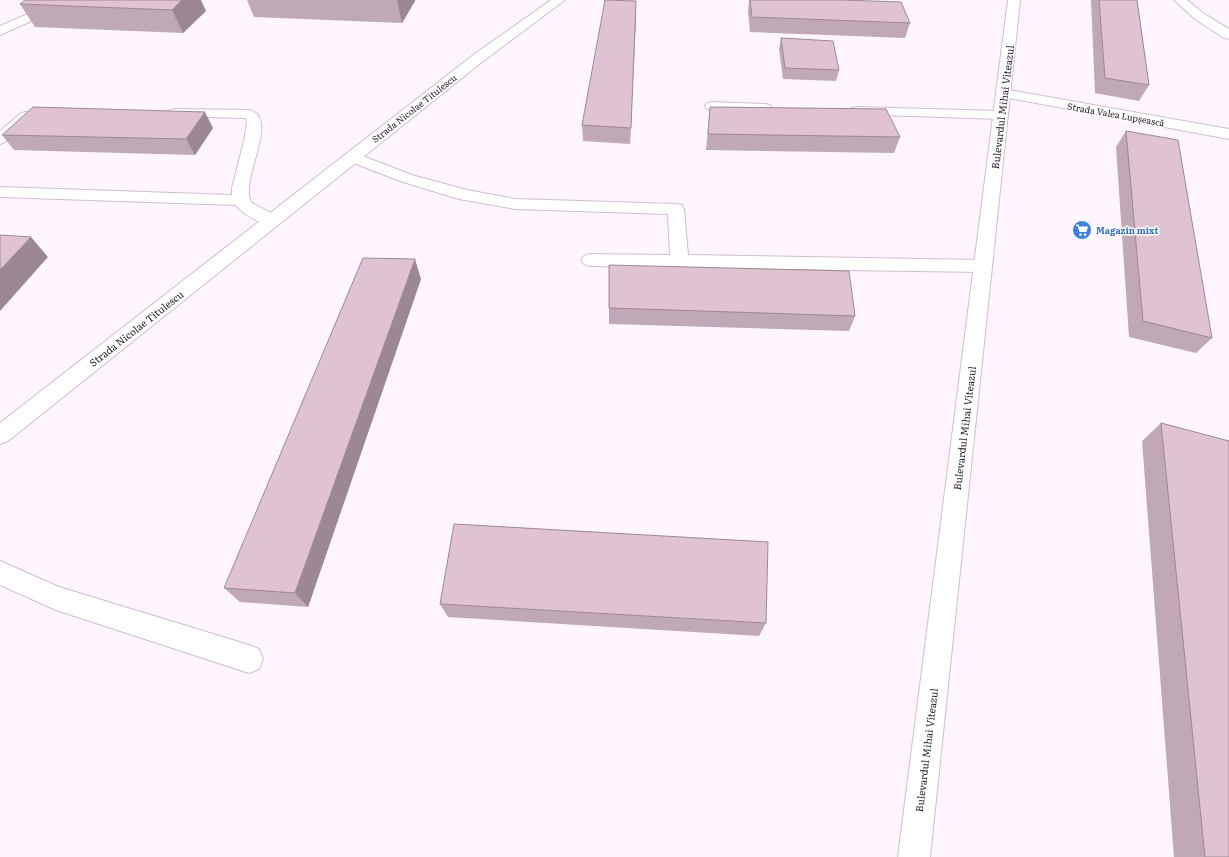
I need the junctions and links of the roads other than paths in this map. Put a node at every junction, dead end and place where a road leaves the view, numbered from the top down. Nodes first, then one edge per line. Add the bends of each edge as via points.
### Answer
1 (72, 0) edge
2 (559, 0) edge
3 (1014, 0) edge
4 (1180, 0) edge
5 (0, 31) edge
6 (1229, 35) edge
7 (1004, 93) junction
8 (712, 106) edge
9 (782, 108) edge
10 (42, 109) edge
11 (845, 110) edge
12 (161, 112) edge
13 (1001, 115) junction
14 (1229, 134) edge
15 (0, 139) edge
16 (352, 157) junction
17 (0, 192) edge
18 (241, 200) junction
19 (271, 220) junction
20 (590, 260) dead end
21 (679, 261) junction
22 (983, 266) junction
23 (0, 435) edge
24 (0, 573) edge
25 (249, 659) dead end
26 (914, 857) edge

1 - 5 street
2 - 16 street, Strada Nicolae Titulescu via 495,45
3 - 7 street, Bulevardul Mihai Viteazul
4 - 6 street
7 - 13 street, Bulevardul Mihai Viteazul
7 - 14 street, Strada Valea Lupșească
8 - 9 street
10 - 15 street via 34,109
11 - 13 street
12 - 18 street via 249,114 254,119 253,138 240,188
13 - 22 street, Bulevardul Mihai Viteazul
16 - 19 street, Strada Nicolae Titulescu
16 - 21 street via 406,178 465,196 515,204 676,209
17 - 18 street
18 - 19 street via 246,207
19 - 23 street, Strada Nicolae Titulescu
20 - 21 street
21 - 22 street
22 - 26 street, Bulevardul Mihai Viteazul
24 - 25 street via 56,598

